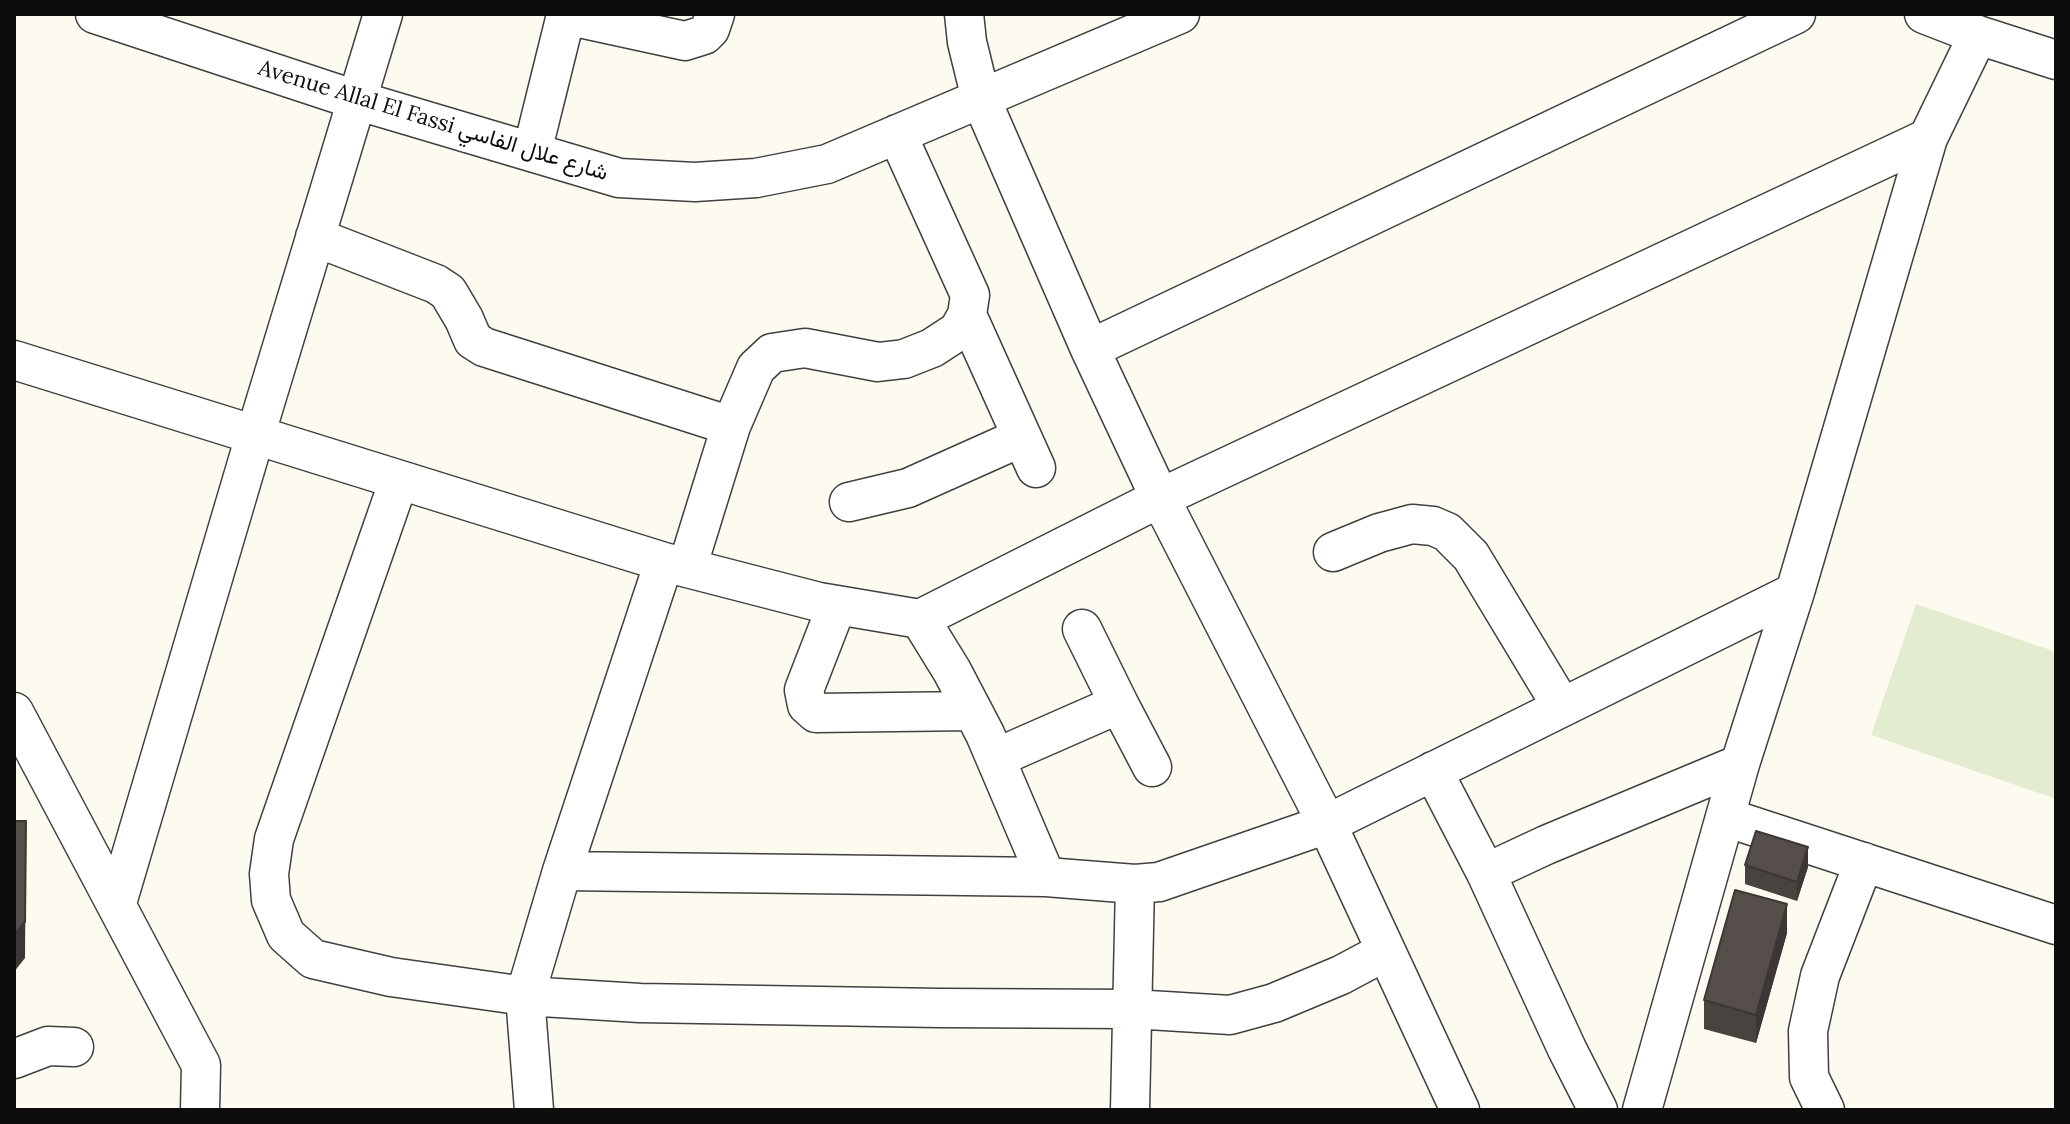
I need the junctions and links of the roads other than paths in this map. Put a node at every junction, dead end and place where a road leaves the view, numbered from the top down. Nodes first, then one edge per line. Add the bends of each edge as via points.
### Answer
1 (95, 14) edge
2 (383, 14) edge
3 (715, 14) edge
4 (1180, 14) edge
5 (1796, 14) edge
6 (1924, 14) edge
7 (956, 17) edge
8 (1978, 35) junction
9 (2056, 60) edge
10 (981, 99) junction
11 (356, 100) junction
12 (897, 134) junction
13 (1928, 138) junction
14 (532, 152) junction
15 (315, 237) junction
16 (967, 315) junction
17 (1090, 349) junction
18 (14, 360) edge
19 (731, 426) junction
20 (255, 436) junction
21 (399, 480) junction
22 (1160, 498) junction
23 (849, 502) dead end
24 (1333, 552) dead end
25 (676, 565) junction
26 (1795, 592) junction
27 (837, 605) junction
28 (920, 619) junction
29 (1082, 629) dead end
30 (1119, 704) junction
31 (1562, 707) junction
32 (973, 711) junction
33 (14, 712) edge
34 (996, 758) junction
35 (1740, 764) junction
36 (1152, 767) dead end
37 (1433, 771) junction
38 (1725, 817) junction
39 (1327, 824) junction
40 (1864, 862) junction
41 (562, 871) junction
42 (1486, 873) junction
43 (1046, 877) junction
44 (1135, 884) junction
45 (117, 903) junction
46 (2056, 925) edge
47 (1386, 951) junction
48 (525, 996) junction
49 (1132, 1009) junction
50 (74, 1047) dead end
51 (14, 1059) edge
52 (1654, 1069) junction
53 (200, 1110) edge
54 (534, 1110) edge
55 (1130, 1110) edge
56 (1460, 1110) edge
57 (1598, 1110) edge
58 (1642, 1110) edge
59 (1671, 1110) edge
60 (1825, 1110) edge

1 - 11 street, Avenue Allal El Fassi شارع علال الفاسي
2 - 11 street
3 - 14 street via 704,35 685,41 565,19
4 - 10 street, Avenue Allal El Fassi شارع علال الفاسي
5 - 17 street
6 - 8 street
7 - 10 street
8 - 9 street
8 - 13 street
10 - 12 street, Avenue Allal El Fassi شارع علال الفاسي
10 - 17 street
11 - 14 street, Avenue Allal El Fassi شارع علال الفاسي
11 - 15 street
12 - 14 street, Avenue Allal El Fassi شارع علال الفاسي via 827,164 756,178 695,182 619,178
12 - 16 street via 970,295
13 - 22 street
13 - 26 street
15 - 19 street via 436,284 448,292 473,340 484,347
15 - 20 street
16 - 19 street via 958,331 904,359 878,362 805,348 772,353 756,368
16 - 23 street via 1029,453
17 - 22 street
18 - 20 street
19 - 25 street
20 - 21 street
20 - 45 street
21 - 25 street
21 - 48 street via 274,839 271,900 286,935 313,959 391,977
22 - 28 street
22 - 39 street
24 - 31 street via 1412,524 1447,532 1471,556
25 - 27 street
25 - 41 street
26 - 31 street
26 - 35 street
27 - 28 street
27 - 32 street via 804,690 807,705 816,713
28 - 32 street
29 - 30 street
30 - 34 street
30 - 36 street
31 - 37 street
32 - 34 street
33 - 45 street
34 - 43 street
35 - 38 street
35 - 42 street
37 - 39 street
37 - 42 street
38 - 40 street
38 - 52 street
39 - 44 street via 1159,882
39 - 47 street
40 - 46 street
40 - 60 street via 1820,976 1808,1031 1809,1077
41 - 43 street
41 - 48 street
42 - 57 street
43 - 44 street
44 - 49 street
45 - 53 street via 201,1065
47 - 49 street via 1274,1003 1230,1015
47 - 56 street
48 - 49 street via 640,1003
48 - 54 street
49 - 55 street
50 - 51 street via 48,1046
52 - 58 street
52 - 59 street

